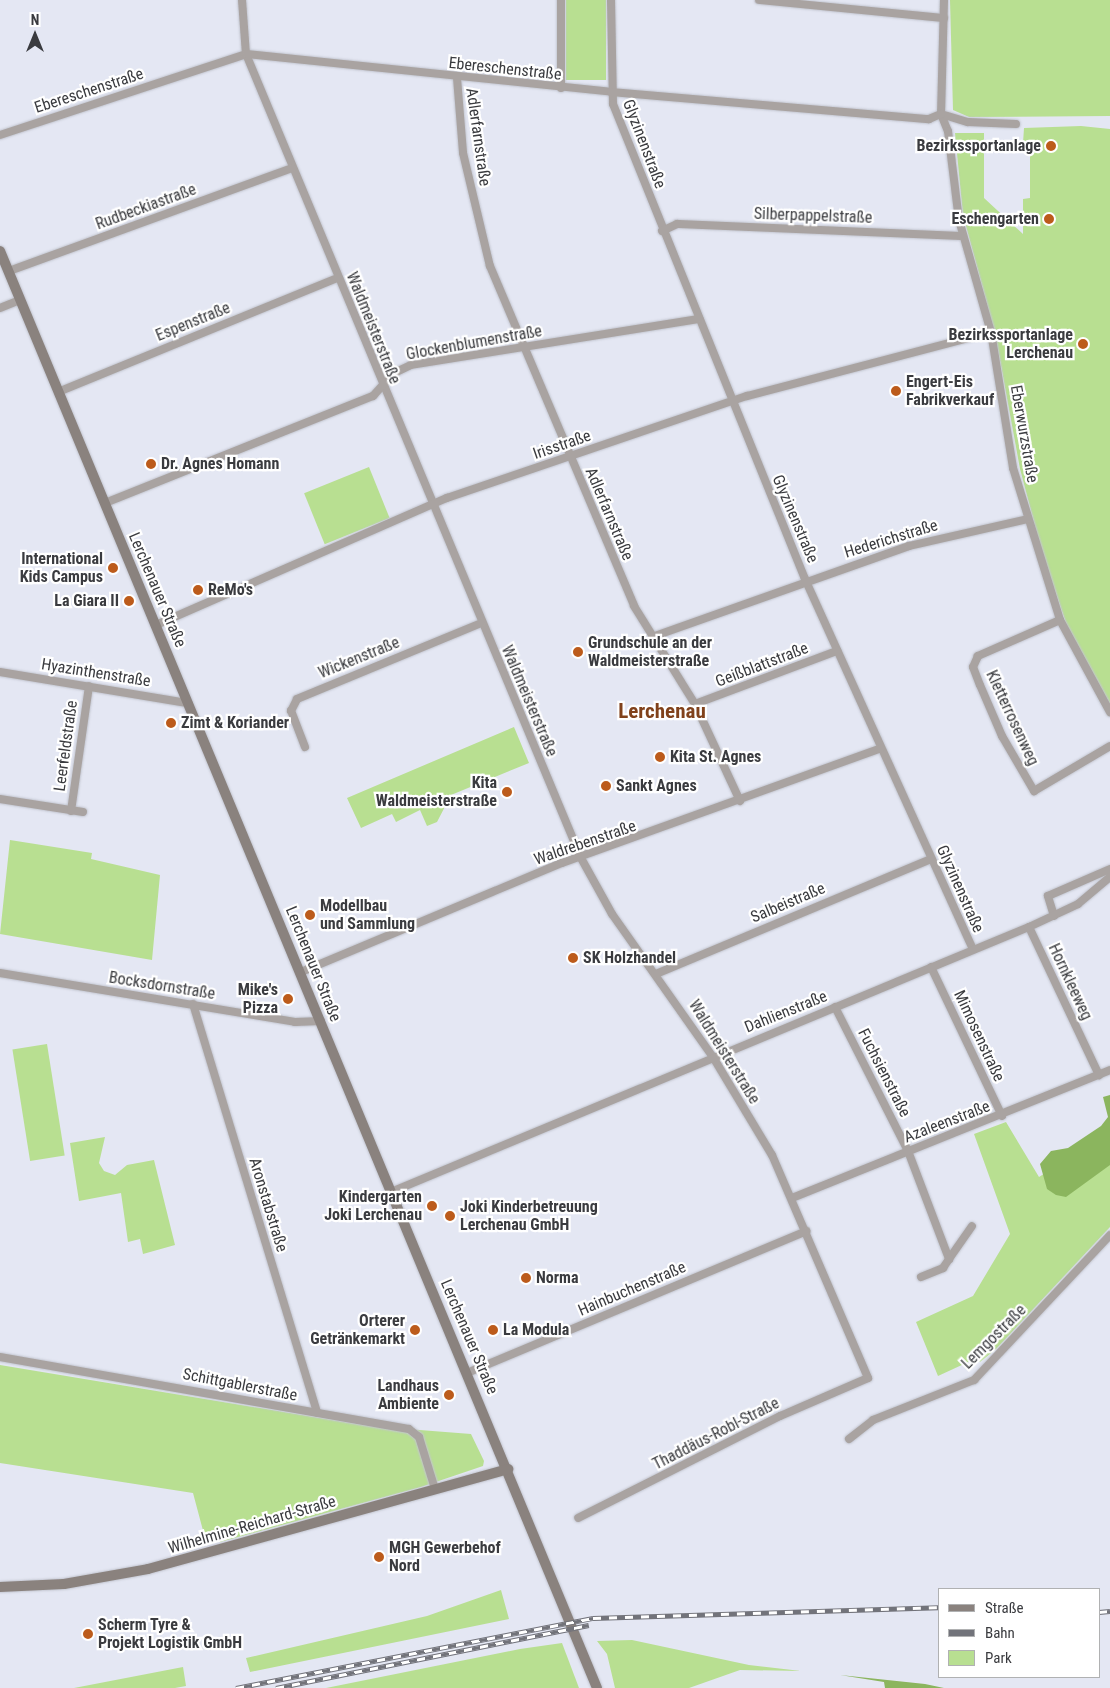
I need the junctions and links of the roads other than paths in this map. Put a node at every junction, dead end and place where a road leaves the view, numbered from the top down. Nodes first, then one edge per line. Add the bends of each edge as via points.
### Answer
1 (242, 0) edge
2 (561, 0) edge
3 (611, 0) edge
4 (759, 0) edge
5 (944, 0) edge
6 (944, 18) junction
7 (246, 54) junction
8 (457, 78) junction
9 (561, 88) junction
10 (611, 92) junction
11 (941, 114) junction
12 (1016, 124) dead end
13 (0, 135) edge
14 (292, 168) junction
15 (662, 231) junction
16 (963, 236) junction
17 (0, 251) edge
18 (9, 271) junction
19 (338, 278) junction
20 (20, 300) junction
21 (0, 308) edge
22 (699, 319) junction
23 (991, 332) junction
24 (524, 348) junction
25 (383, 386) junction
26 (58, 392) junction
27 (732, 403) junction
28 (570, 457) junction
29 (105, 503) junction
30 (433, 505) junction
31 (1028, 519) junction
32 (805, 579) junction
33 (1060, 620) junction
34 (481, 622) junction
35 (156, 625) junction
36 (652, 636) junction
37 (838, 651) junction
38 (0, 672) edge
39 (89, 686) junction
40 (188, 703) junction
41 (695, 704) junction
42 (1110, 712) edge
43 (1110, 746) edge
44 (305, 747) dead end
45 (881, 748) junction
46 (0, 799) edge
47 (740, 800) junction
48 (71, 811) junction
49 (84, 812) dead end
50 (581, 858) junction
51 (931, 859) junction
52 (1110, 869) edge
53 (1109, 881) edge
54 (1054, 916) junction
55 (1029, 927) junction
56 (973, 949) junction
57 (931, 967) junction
58 (301, 972) junction
59 (0, 973) edge
60 (656, 974) junction
61 (193, 1004) junction
62 (835, 1007) junction
63 (321, 1021) junction
64 (713, 1057) junction
65 (1110, 1070) edge
66 (1099, 1075) junction
67 (1002, 1116) junction
68 (908, 1151) junction
69 (391, 1192) junction
70 (792, 1198) junction
71 (972, 1226) dead end
72 (807, 1231) junction
73 (1110, 1235) edge
74 (949, 1259) junction
75 (921, 1277) dead end
76 (0, 1357) edge
77 (467, 1373) junction
78 (868, 1378) joint
79 (317, 1413) junction
80 (849, 1439) dead end
81 (508, 1469) junction
82 (435, 1489) junction
83 (578, 1518) dead end
84 (0, 1586) edge
85 (597, 1688) edge

1 - 7 street, Waldmeisterstraße
2 - 9 street
3 - 10 street
4 - 6 street
5 - 6 street, Eberwurzstraße
6 - 11 street, Eberwurzstraße
7 - 8 street, Ebereschenstraße
7 - 13 street, Ebereschenstraße
7 - 14 street, Waldmeisterstraße
8 - 9 street, Ebereschenstraße
8 - 24 street, Adlerfarnstraße via 463,153 478,222
9 - 10 street, Ebereschenstraße
10 - 11 street, Ebereschenstraße via 929,119
10 - 15 street, Glyzinenstraße
11 - 12 street, Ebereschenstraße via 960,121
11 - 16 street, Eberwurzstraße
14 - 18 street, Rudbeckiastraße
14 - 19 street, Waldmeisterstraße
15 - 16 street, Silberpappelstraße via 677,224
15 - 22 street, Glyzinenstraße
16 - 23 street, Eberwurzstraße
17 - 18 main road, Lerchenauer Straße
18 - 20 main road, Lerchenauer Straße
19 - 25 street, Waldmeisterstraße
19 - 26 street, Espenstraße
20 - 21 street
20 - 26 main road, Lerchenauer Straße
22 - 24 street, Glockenblumenstraße
22 - 27 street, Glyzinenstraße
23 - 27 street, Irisstraße
23 - 31 street, Eberwurzstraße via 1013,468
24 - 25 street, Glockenblumenstraße via 411,366 394,373
24 - 28 street, Adlerfarnstraße
25 - 29 street, Glockenblumenstraße via 373,396
25 - 30 street, Waldmeisterstraße
26 - 29 main road, Lerchenauer Straße
27 - 28 street, Irisstraße
27 - 32 street, Glyzinenstraße
28 - 30 street, Irisstraße
28 - 36 street, Adlerfarnstraße via 634,606
29 - 35 main road, Lerchenauer Straße
30 - 34 street, Waldmeisterstraße
30 - 35 street, Irisstraße
31 - 32 street, Hederichstraße via 909,546
31 - 33 street, Eberwurzstraße
32 - 36 street, Hederichstraße
32 - 37 street, Glyzinenstraße
33 - 42 street, Eberwurzstraße
33 - 43 street, Kletterrosenweg via 974,660 984,693 1011,753 1034,791
34 - 44 street, Wickenstraße via 297,699 291,711
34 - 50 street, Waldmeisterstraße
35 - 40 main road, Lerchenauer Straße
36 - 41 street, Adlerfarnstraße
37 - 41 street, Geißblattstraße
37 - 45 street, Glyzinenstraße
38 - 39 street, Hyazinthenstraße
39 - 40 street, Hyazinthenstraße
39 - 48 street, Leerfeldstraße
40 - 58 main road, Lerchenauer Straße
41 - 47 street, Adlerfarnstraße
45 - 47 street, Waldrebenstraße
45 - 51 street, Glyzinenstraße
46 - 48 street
47 - 50 street, Waldrebenstraße
48 - 49 street
50 - 58 street, Waldrebenstraße
50 - 60 street, Waldmeisterstraße via 612,914
51 - 56 street, Glyzinenstraße
51 - 60 street, Salbeistraße
52 - 54 street via 1048,896
53 - 54 street, Dahlienstraße
54 - 55 street, Dahlienstraße
55 - 56 street, Dahlienstraße
55 - 66 street, Hornkleeweg
56 - 57 street, Dahlienstraße
57 - 62 street, Dahlienstraße
57 - 67 street, Mimosenstraße
58 - 63 main road, Lerchenauer Straße
59 - 61 street, Bocksdornstraße
60 - 64 street, Waldmeisterstraße
61 - 63 street, Bocksdornstraße via 295,1022
61 - 79 street, Aronstabstraße
62 - 64 street, Dahlienstraße
62 - 68 street, Fuchsienstraße
63 - 69 main road, Lerchenauer Straße
64 - 69 street, Dahlienstraße
64 - 70 street, Waldmeisterstraße via 772,1155
65 - 66 street, Azaleenstraße
66 - 67 street, Azaleenstraße
67 - 68 street, Azaleenstraße
68 - 70 street, Azaleenstraße
68 - 74 street, Fuchsienstraße
69 - 77 main road, Lerchenauer Straße
70 - 72 street, Waldmeisterstraße
71 - 74 street
72 - 77 street, Hainbuchenstraße
72 - 78 street, Waldmeisterstraße
73 - 80 street, Lemgostraße via 974,1380 873,1420
74 - 75 street via 943,1268
76 - 79 street, Schittgablerstraße
77 - 81 main road, Lerchenauer Straße
78 - 83 street, Thaddäus-Robl-Straße via 780,1416
79 - 82 street, Schittgablerstraße via 416,1432
81 - 82 main road, Wilhelmine-Reichard-Straße
81 - 85 main road, Lerchenauer Straße
82 - 84 main road, Wilhelmine-Reichard-Straße via 148,1569 64,1584

